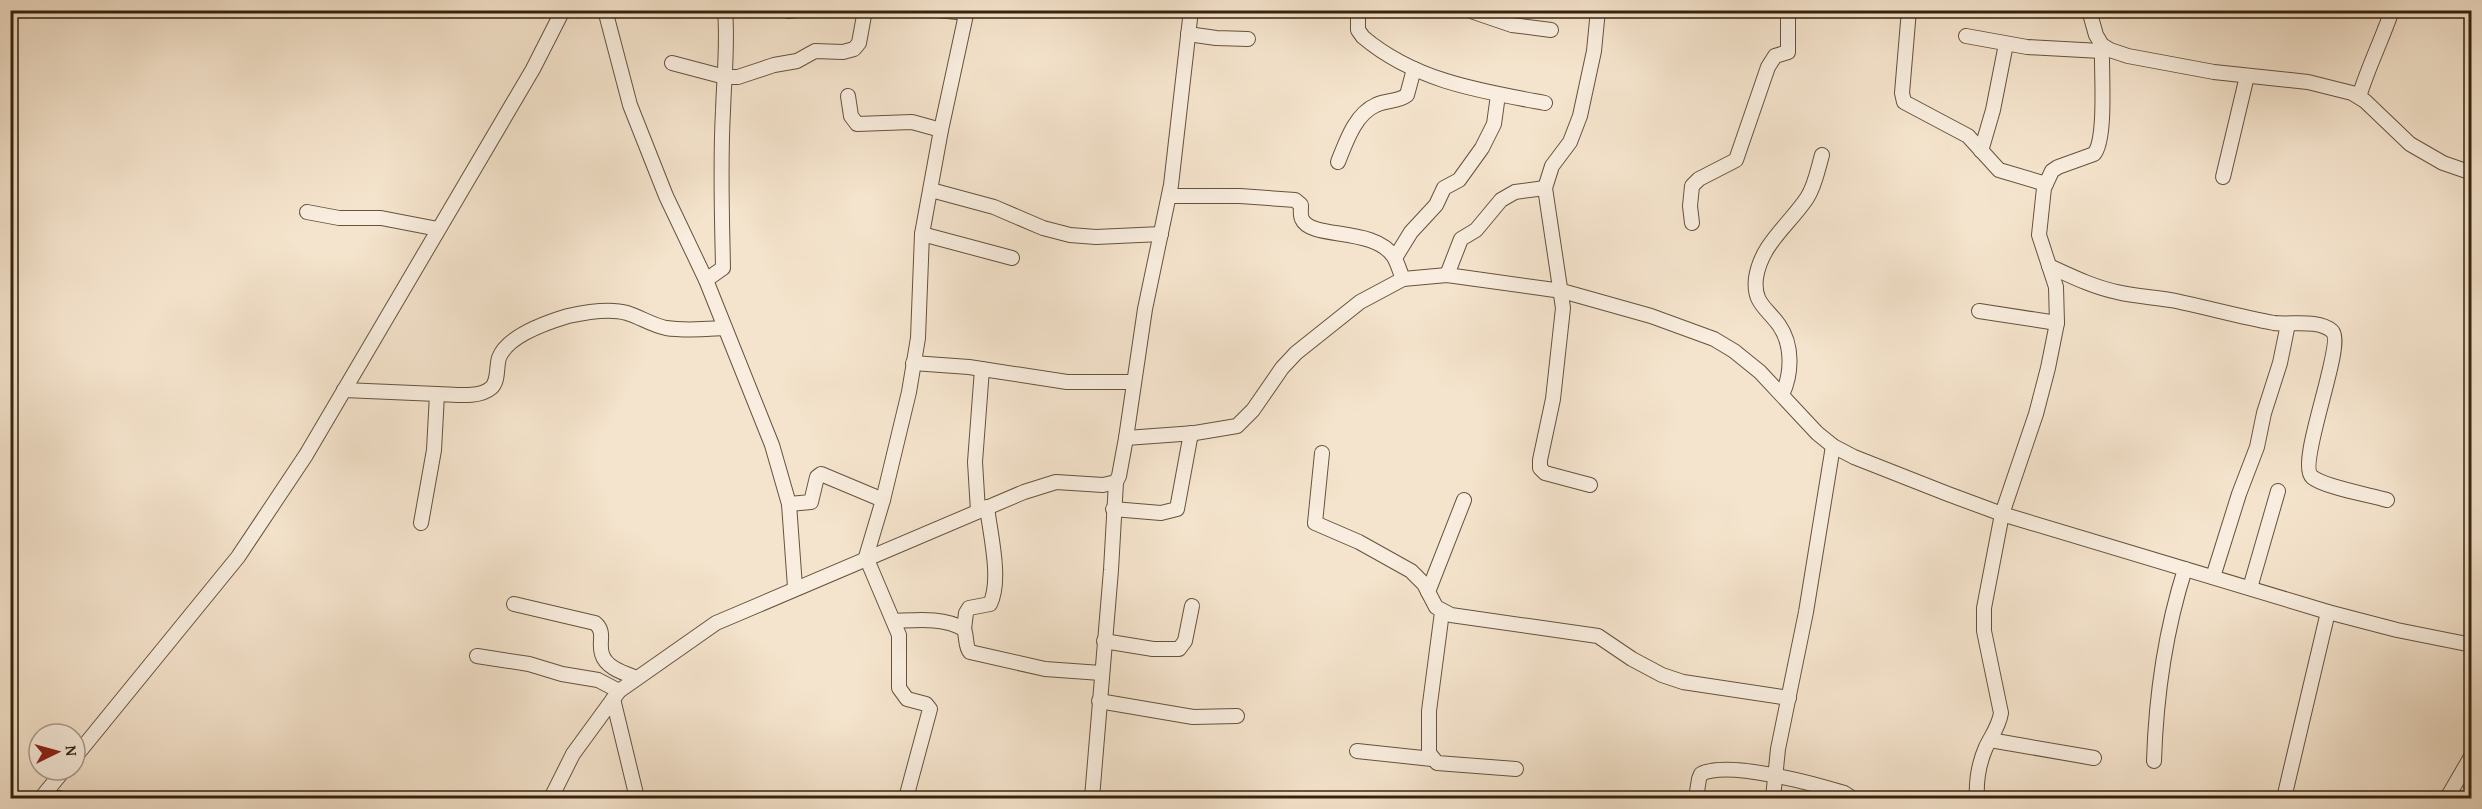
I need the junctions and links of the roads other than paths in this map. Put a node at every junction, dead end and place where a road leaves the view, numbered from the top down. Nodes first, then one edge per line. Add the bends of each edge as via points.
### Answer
1 (563, 10) edge
2 (605, 10) edge
3 (725, 10) edge
4 (796, 10) edge
5 (866, 10) edge
6 (938, 10) edge
7 (1191, 10) edge
8 (1358, 10) edge
9 (1468, 10) edge
10 (1598, 10) edge
11 (1788, 10) edge
12 (2089, 10) edge
13 (2392, 10) edge
14 (788, 11) edge
15 (1908, 11) edge
16 (967, 12) edge
17 (1551, 30) dead end
18 (1188, 34) junction
19 (1966, 36) dead end
20 (1248, 39) dead end
21 (2006, 45) junction
22 (2102, 48) junction
23 (672, 63) dead end
24 (1414, 69) junction
25 (2247, 76) junction
26 (725, 77) junction
27 (1498, 95) junction
28 (848, 96) dead end
29 (2359, 97) junction
30 (1545, 103) dead end
31 (941, 130) junction
32 (1981, 152) junction
33 (1822, 155) dead end
34 (1338, 162) dead end
35 (2472, 173) edge
36 (2223, 177) dead end
37 (2046, 184) junction
38 (1545, 188) junction
39 (931, 190) junction
40 (1169, 196) junction
41 (307, 212) dead end
42 (1692, 223) dead end
43 (438, 229) junction
44 (922, 234) junction
45 (1161, 234) junction
46 (1012, 258) dead end
47 (1395, 258) junction
48 (2049, 266) junction
49 (1447, 275) junction
50 (1403, 279) junction
51 (706, 280) junction
52 (1562, 291) junction
53 (1979, 311) dead end
54 (2057, 323) junction
55 (2288, 324) junction
56 (725, 328) junction
57 (914, 363) junction
58 (982, 369) junction
59 (1133, 382) junction
60 (344, 390) junction
61 (437, 394) junction
62 (1782, 395) junction
63 (1191, 434) junction
64 (1126, 438) junction
65 (1833, 446) junction
66 (1322, 453) dead end
67 (1116, 482) junction
68 (1590, 485) dead end
69 (2278, 491) dead end
70 (883, 500) junction
71 (1464, 500) dead end
72 (2386, 500) dead end
73 (789, 504) junction
74 (982, 509) junction
75 (1113, 509) junction
76 (2002, 514) junction
77 (421, 523) dead end
78 (866, 557) junction
79 (2185, 569) junction
80 (2213, 577) junction
81 (795, 587) junction
82 (2250, 588) junction
83 (1428, 592) junction
84 (514, 604) dead end
85 (1192, 606) dead end
86 (1442, 612) junction
87 (2328, 612) junction
88 (894, 621) junction
89 (964, 629) junction
90 (1104, 641) junction
91 (2472, 645) edge
92 (477, 656) dead end
93 (1101, 673) junction
94 (636, 678) junction
95 (616, 695) junction
96 (1789, 698) junction
97 (1099, 701) junction
98 (1237, 716) dead end
99 (1990, 740) junction
100 (87, 742) edge
101 (1357, 751) dead end
102 (2472, 755) edge
103 (2094, 758) dead end
104 (1432, 759) junction
105 (2154, 761) dead end
106 (1516, 770) dead end
107 (1775, 774) junction
108 (55, 782) edge
109 (1816, 792) edge
110 (42, 798) edge
111 (60, 798) edge
112 (551, 798) edge
113 (637, 798) edge
114 (906, 798) edge
115 (1092, 798) edge
116 (1696, 798) edge
117 (1773, 798) edge
118 (1852, 798) edge
119 (1977, 798) edge
120 (2284, 798) edge
121 (2447, 798) edge

1 - 43 street via 533,69
2 - 51 street via 630,105 666,196
3 - 26 street
4 - 14 street
5 - 26 street via 859,43 854,49 815,51 797,61 744,76
6 - 16 street
7 - 18 street
8 - 24 street via 1358,30 1363,37
9 - 17 street via 1512,25
10 - 38 street via 1580,116 1570,142 1552,166
11 - 42 street via 1788,52 1775,56 1768,67 1736,160 1692,186
12 - 22 street
13 - 29 street
15 - 32 street via 1903,99 1968,136
16 - 31 street
18 - 20 street
18 - 40 street
19 - 21 street
21 - 22 street
21 - 32 street
22 - 25 street
22 - 37 street via 2097,150 2058,167
23 - 26 street
24 - 27 street
24 - 34 street via 1407,95 1378,104 1362,115
25 - 29 street via 2323,84
25 - 36 street
26 - 51 street via 723,268
27 - 30 street
27 - 47 street via 1494,124 1482,148 1459,180 1444,188 1436,205 1411,232
28 - 31 street via 851,116 857,124 912,123
29 - 35 street via 2410,144 2443,163
31 - 39 street
32 - 37 street via 1999,170
33 - 62 street via 1808,198 1766,249 1756,279 1758,300 1786,337 1790,371
37 - 48 street via 2039,235
38 - 49 street via 1515,192 1501,200 1476,231 1461,238
38 - 52 street
39 - 44 street
39 - 45 street via 994,207 1070,235
40 - 45 street
40 - 47 street via 1295,200 1301,205 1301,219 1307,225 1368,238
41 - 43 street via 339,218 381,218
43 - 60 street
44 - 46 street
44 - 57 street
45 - 59 street
47 - 50 street
48 - 54 street via 2056,287
48 - 55 street via 2119,293
49 - 50 street
49 - 52 street
50 - 63 street via 1360,302 1296,353 1242,423 1231,429
51 - 56 street
52 - 62 street via 1661,319 1714,339 1734,351
52 - 68 street via 1559,359 1540,468 1554,477
53 - 54 street
54 - 76 street via 2038,406
55 - 72 street via 2324,327 2335,335 2309,463 2312,477
55 - 80 street via 2257,447
56 - 61 street via 664,327 625,312 571,316 518,337 505,348 494,384 485,392
56 - 73 street via 772,445
57 - 58 street
57 - 70 street
58 - 59 street via 1067,382
58 - 74 street via 975,462
59 - 64 street
60 - 61 street
60 - 100 street via 238,557
61 - 77 street via 434,450
62 - 65 street
63 - 64 street
63 - 75 street via 1177,509 1161,513
64 - 67 street
65 - 76 street
65 - 96 street
66 - 83 street via 1316,523 1411,571
67 - 74 street via 1056,482
67 - 75 street
69 - 82 street
70 - 73 street via 821,474 812,502
70 - 78 street
71 - 83 street
73 - 81 street
74 - 78 street
74 - 89 street via 994,563 994,594 986,606 969,608
75 - 90 street
76 - 79 street
76 - 99 street via 1984,608 1984,631 2001,712 1999,726
78 - 81 street
78 - 88 street
79 - 80 street
79 - 105 street via 2160,675
80 - 82 street
81 - 94 street via 716,623
82 - 87 street
83 - 86 street
84 - 94 street via 595,623 601,631 601,650 606,661
85 - 90 street via 1185,641 1179,649
86 - 96 street via 1598,636 1662,675
86 - 104 street via 1429,711 1428,745
87 - 91 street
87 - 120 street
88 - 89 street via 938,621
88 - 114 street via 900,645 898,687 907,699 926,704 930,714
89 - 93 street via 970,652 1045,669
90 - 93 street
92 - 95 street via 598,680
93 - 97 street
94 - 95 street
95 - 112 street via 573,754
95 - 113 street
96 - 107 street
97 - 98 street via 1192,717
97 - 115 street
99 - 103 street
99 - 119 street via 1978,774
101 - 104 street
102 - 121 street
104 - 106 street via 1444,764
107 - 109 street
107 - 116 street via 1706,771 1698,779
107 - 117 street
108 - 110 street
109 - 118 street via 1844,793
110 - 111 street

